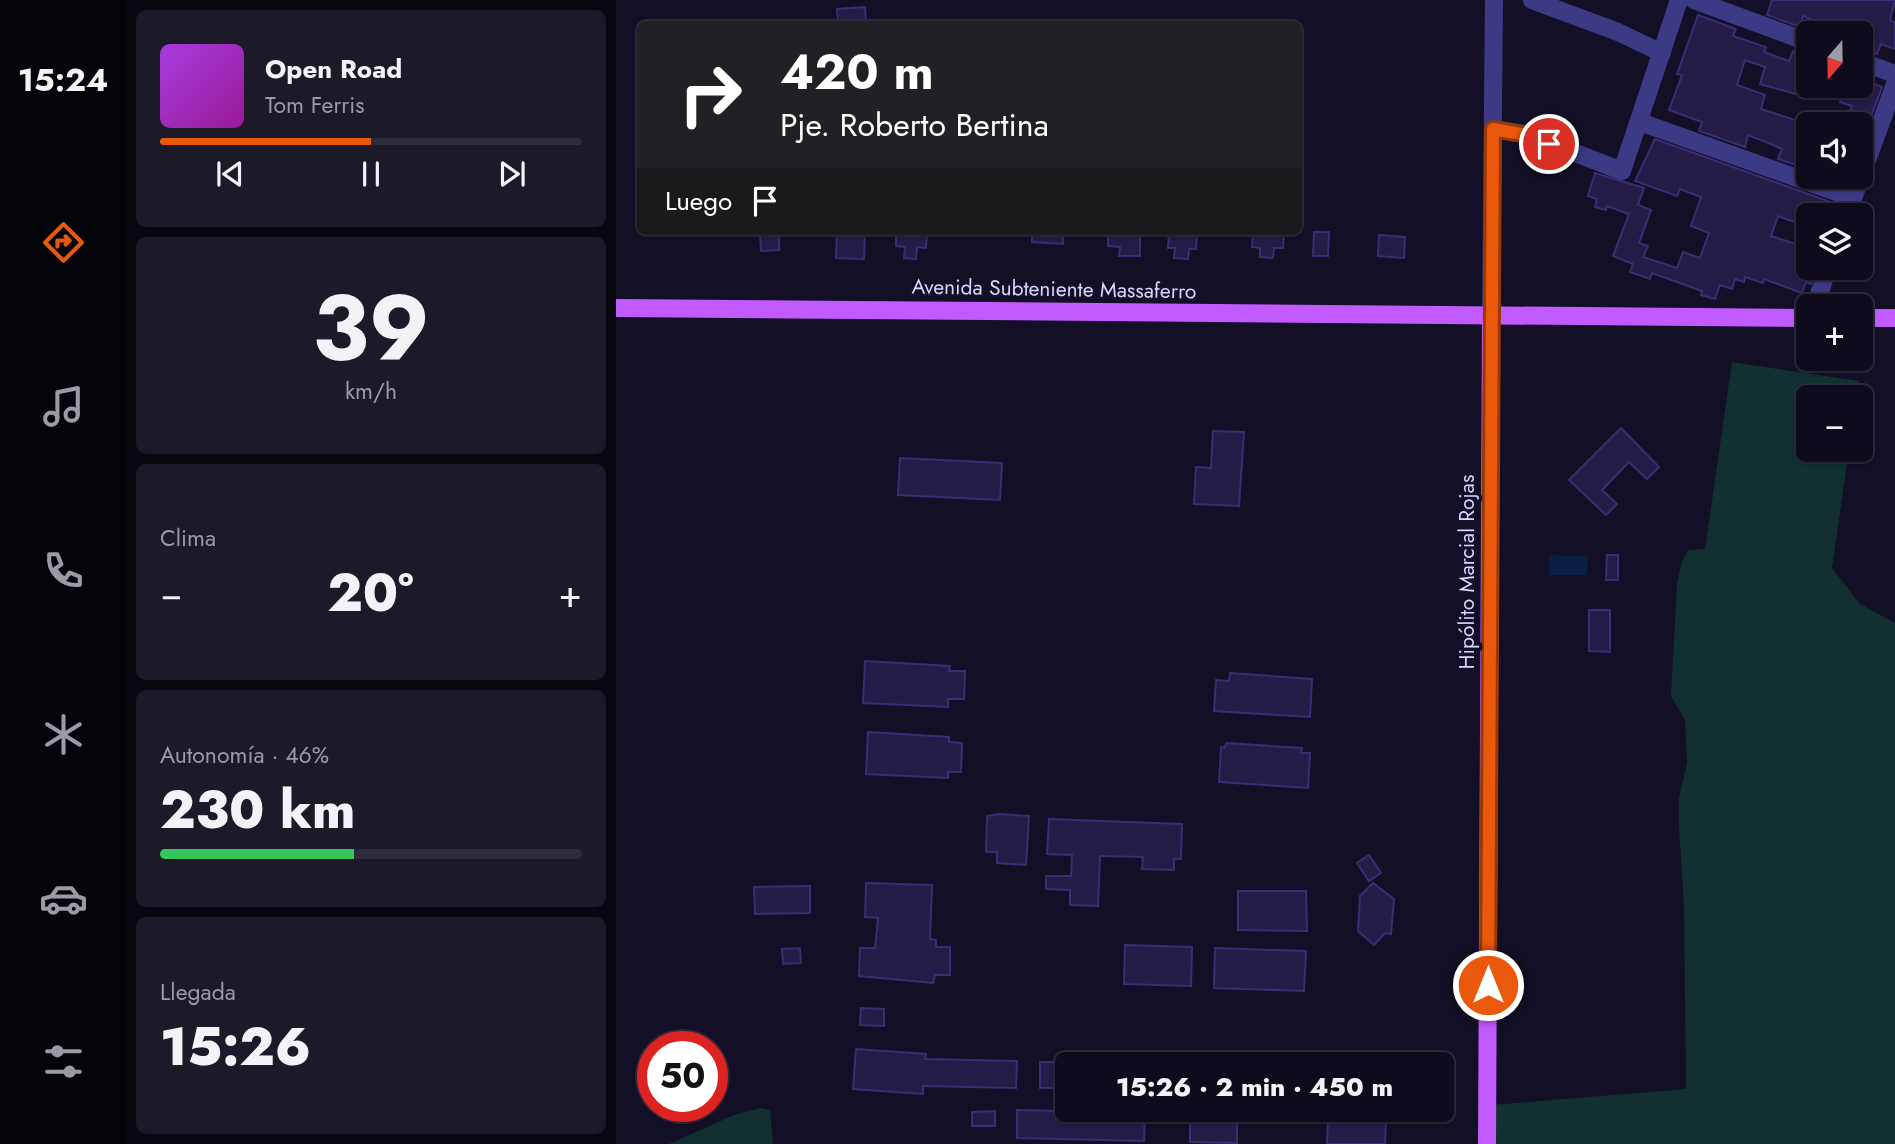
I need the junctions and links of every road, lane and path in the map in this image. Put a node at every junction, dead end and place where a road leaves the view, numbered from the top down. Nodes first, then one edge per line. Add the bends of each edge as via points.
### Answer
1 (1494, 0) edge
2 (1532, 0) edge
3 (1679, 0) edge
4 (1694, 0) edge
5 (1796, 38) edge
6 (1662, 53) junction
7 (1873, 66) edge
8 (1895, 74) edge
9 (1895, 84) edge
10 (1640, 122) junction
11 (1493, 129) junction
12 (1840, 203) edge
13 (1851, 203) edge
14 (616, 308) edge
15 (1491, 316) junction
16 (1796, 318) edge
17 (1873, 318) edge
18 (1895, 318) edge
19 (1487, 1144) edge

1 - 11 street, Hipólito Marcial Rojas
2 - 6 street
3 - 6 street
4 - 5 street
6 - 10 street
7 - 8 street
9 - 13 street
10 - 11 street via 1622,171 1527,135
10 - 12 street
11 - 15 street, Hipólito Marcial Rojas
14 - 15 main road, Avenida Subteniente Massaferro
15 - 16 main road, Avenida Subteniente Massaferro
15 - 19 main road, Hipólito Marcial Rojas
17 - 18 main road

